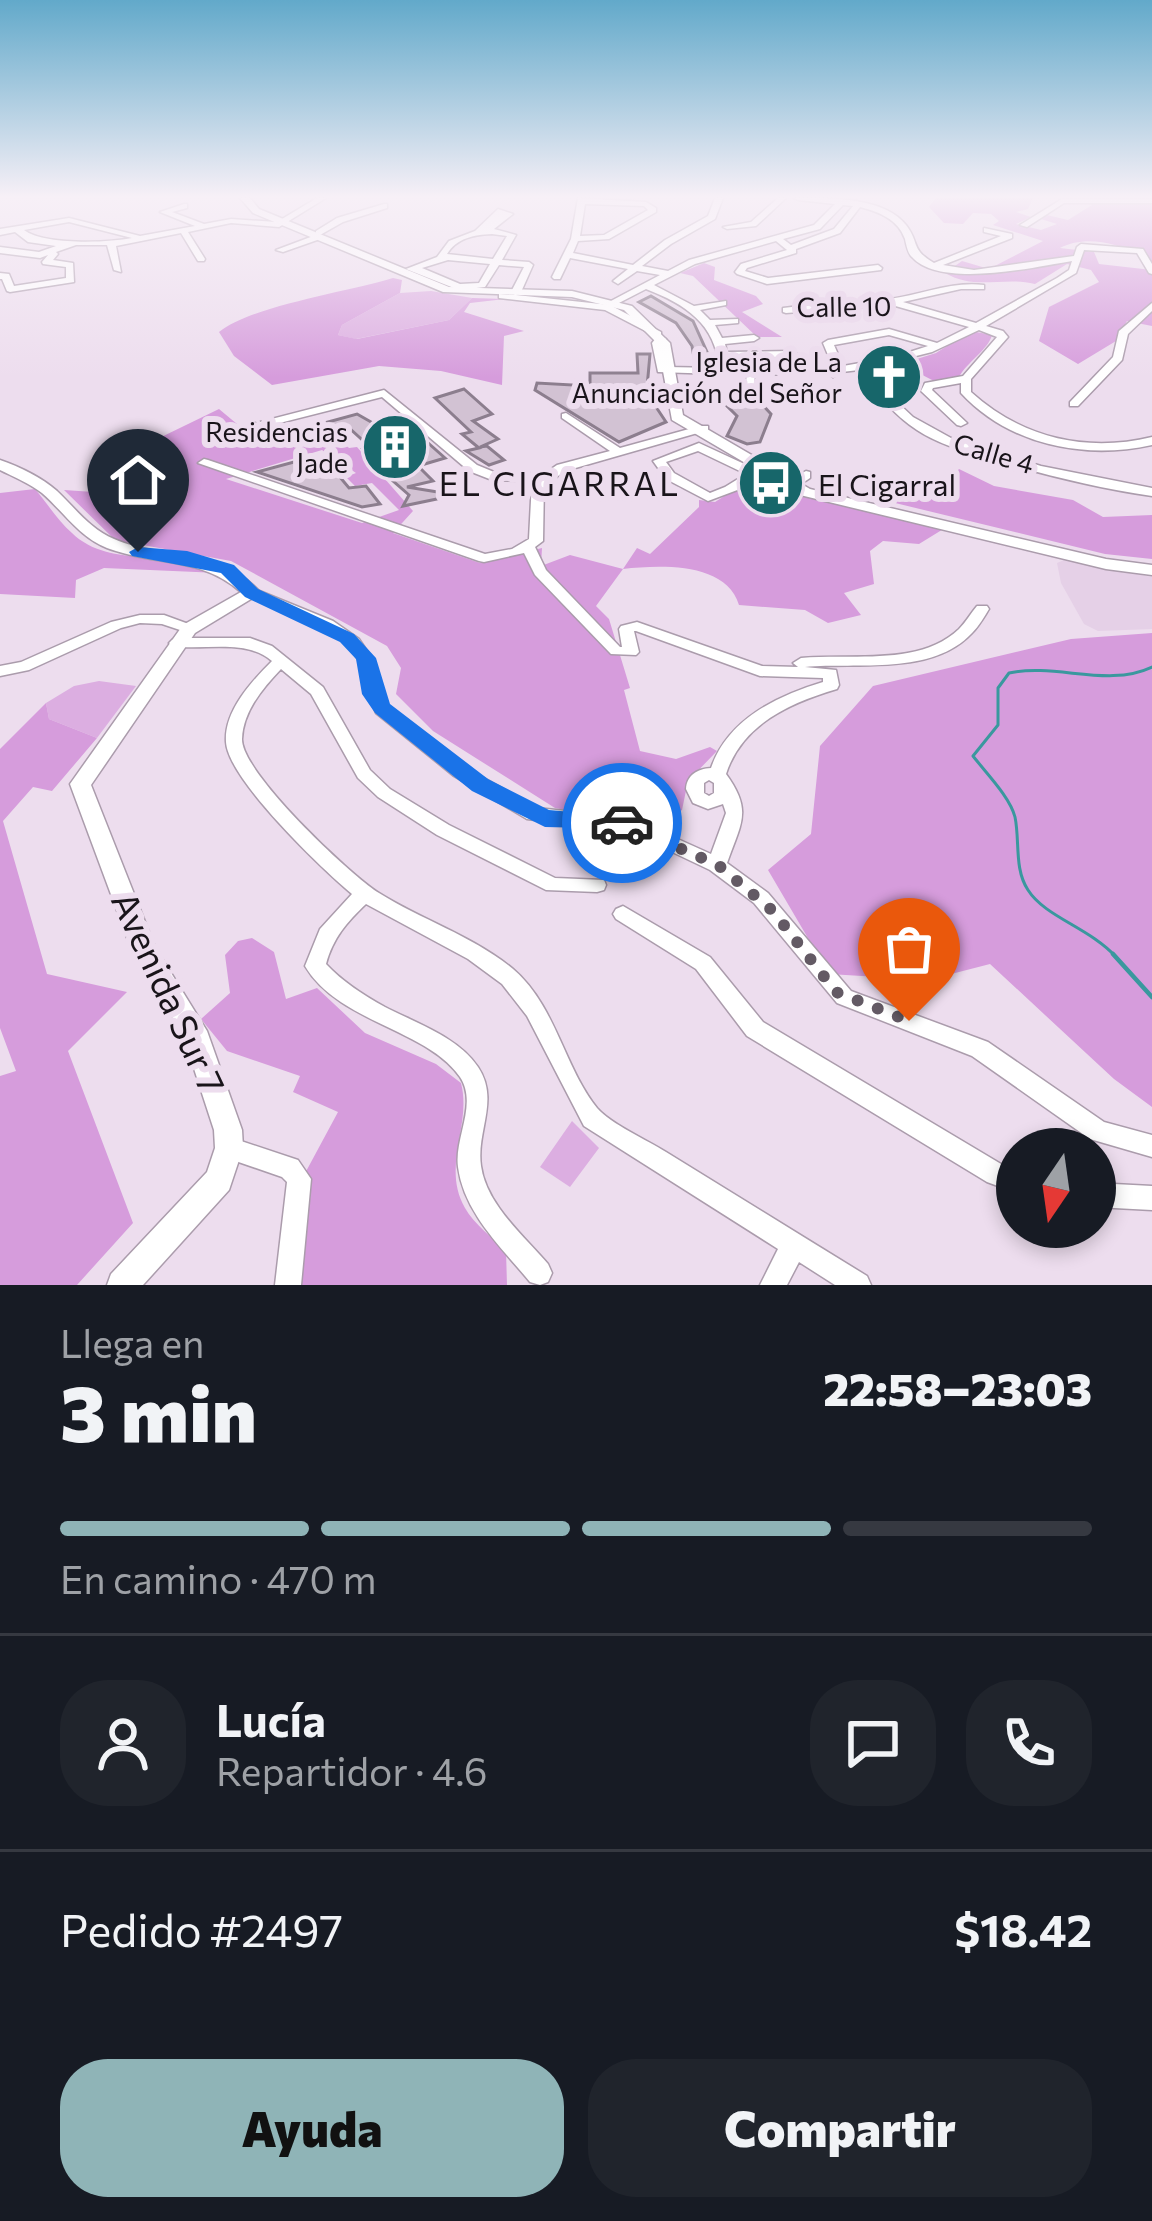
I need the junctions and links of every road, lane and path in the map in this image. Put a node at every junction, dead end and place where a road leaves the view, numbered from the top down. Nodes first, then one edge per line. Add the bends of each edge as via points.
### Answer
1 (51, 258) edge
2 (115, 258) edge
3 (367, 258) edge
4 (380, 258) edge
5 (435, 258) edge
6 (463, 258) edge
7 (500, 258) edge
8 (567, 258) edge
9 (587, 258) edge
10 (650, 258) edge
11 (708, 258) edge
12 (774, 258) edge
13 (919, 258) edge
14 (953, 258) edge
15 (1076, 258) joint
16 (498, 261) junction
17 (638, 266) junction
18 (933, 266) junction
19 (878, 267) dead end
20 (407, 268) junction
21 (118, 270) dead end
22 (669, 274) junction
23 (0, 276) edge
24 (557, 277) dead end
25 (618, 281) dead end
26 (647, 286) junction
27 (981, 287) dead end
28 (694, 288) dead end
29 (509, 294) junction
30 (676, 296) junction
31 (617, 301) junction
32 (892, 302) junction
33 (723, 303) dead end
34 (1152, 306) edge
35 (697, 308) junction
36 (786, 310) dead end
37 (735, 321) dead end
38 (709, 323) junction
39 (1135, 323) junction
40 (976, 325) junction
41 (1152, 328) edge
42 (659, 337) junction
43 (754, 338) dead end
44 (722, 341) junction
45 (938, 346) junction
46 (793, 354) dead end
47 (725, 355) junction
48 (862, 367) junction
49 (839, 369) junction
50 (670, 370) junction
51 (725, 373) junction
52 (748, 376) junction
53 (966, 379) junction
54 (722, 399) dead end
55 (1074, 404) dead end
56 (566, 416) dead end
57 (962, 423) dead end
58 (252, 428) dead end
59 (698, 429) junction
60 (1152, 441) edge
61 (614, 448) junction
62 (204, 463) dead end
63 (0, 464) edge
64 (558, 467) junction
65 (757, 470) junction
66 (535, 477) junction
67 (1152, 492) edge
68 (529, 548) junction
69 (1152, 567) edge
70 (252, 593) junction
71 (982, 609) dead end
72 (190, 638) junction
73 (280, 661) junction
74 (782, 670) junction
75 (0, 671) edge
76 (721, 782) junction
77 (732, 823) junction
78 (718, 865) junction
79 (597, 886) dead end
80 (365, 894) junction
81 (623, 914) dead end
82 (1152, 1146) edge
83 (229, 1148) junction
84 (996, 1175) edge
85 (1116, 1196) edge
86 (1152, 1198) edge
87 (793, 1246) junction
88 (539, 1273) dead end
89 (122, 1285) edge
90 (288, 1285) edge
91 (773, 1285) edge
92 (858, 1285) edge

1 - 23 street via 46,262 70,265 68,281 10,289
2 - 21 street
3 - 20 main road
4 - 20 main road
5 - 20 street
6 - 16 street
7 - 16 street
8 - 24 street
9 - 17 street
10 - 17 street
11 - 22 street
12 - 19 street via 740,272 767,281
13 - 18 street
14 - 18 street
15 - 18 street via 983,273
15 - 40 street via 1060,280
16 - 20 street via 487,282 471,287
16 - 29 street via 529,265
17 - 22 street
17 - 25 street
20 - 29 main road via 462,291
22 - 26 street
26 - 30 street
26 - 31 street
27 - 32 street
28 - 30 street
29 - 31 main road
29 - 42 street via 607,307
30 - 35 street
31 - 42 main road
31 - 50 main road via 660,325 675,348
32 - 36 street, Calle 10
32 - 40 street, Calle 10
33 - 35 street
34 - 39 street
35 - 38 street
37 - 38 street
38 - 44 street
39 - 41 street
39 - 55 street via 1123,333 1118,358
40 - 45 street
40 - 53 street via 1003,338
42 - 50 main road
43 - 44 street
44 - 47 street
45 - 48 street
45 - 49 street via 889,332 828,344
46 - 47 street
47 - 51 street
48 - 49 street
48 - 67 street, Calle 4 via 935,435
49 - 52 street
50 - 51 street
50 - 59 main road
51 - 52 street
52 - 54 street via 749,393
53 - 57 street via 926,391
53 - 60 street via 966,393 980,406 1027,432 1100,447
56 - 61 street
58 - 66 street via 384,393 479,472
59 - 61 street
59 - 64 street
59 - 65 main road
59 - 69 main road via 801,478
61 - 64 street
62 - 68 street via 475,556
63 - 70 main road via 46,489 96,537 209,562
64 - 66 street
65 - 65 street via 699,447 659,461 708,496
65 - 69 main road via 817,495 1106,564
66 - 68 street via 537,537
68 - 74 street via 540,572 616,651 631,652 626,629 637,626 716,659
70 - 72 main road, Avenida Sur 7
70 - 78 street via 347,638 366,658 382,709 480,785 545,818 643,829
71 - 74 street via 943,652
72 - 73 street via 260,645
72 - 75 street via 159,619 129,621 27,667
72 - 83 main road, Avenida Sur 7 via 80,784 144,951 205,1058
73 - 79 street via 317,691 364,774 384,793 553,885
73 - 80 street via 241,714 234,753
74 - 76 street via 823,671 834,679 768,707 723,759
76 - 77 street
76 - 77 street via 721,798 704,799
77 - 78 street
78 - 82 street via 773,911 836,992 980,1049 1098,1131
80 - 87 street via 511,979 592,1119
80 - 88 street via 336,920 315,966 364,1010 458,1058 480,1110 468,1138 469,1171 488,1210
81 - 84 street via 703,963 755,1029
83 - 89 main road via 201,1205
83 - 90 street via 290,1168 299,1179
85 - 86 street
87 - 91 street
87 - 92 street

